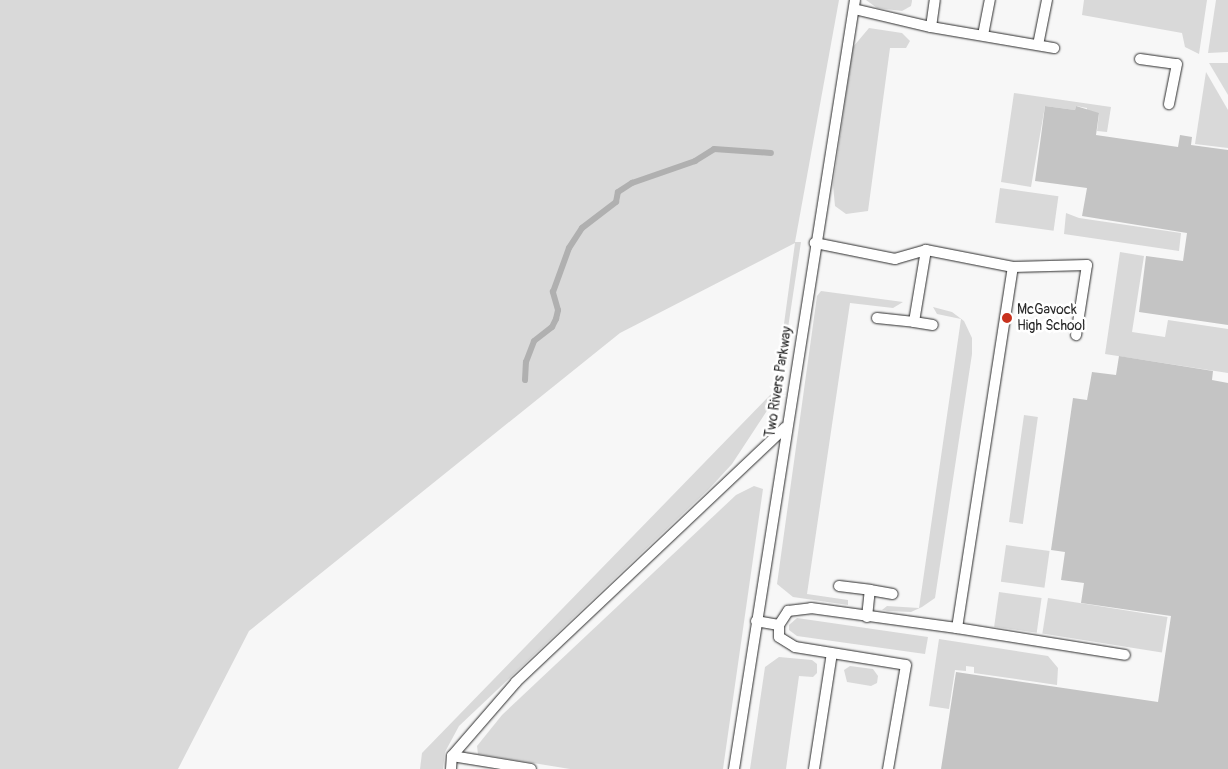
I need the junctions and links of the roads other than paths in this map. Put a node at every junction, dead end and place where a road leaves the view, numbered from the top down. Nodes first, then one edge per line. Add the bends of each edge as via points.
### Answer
1 (935, 0) edge
2 (990, 0) edge
3 (1047, 0) edge
4 (855, 4) edge
5 (931, 27) junction
6 (983, 35) junction
7 (1038, 45) junction
8 (1054, 48) dead end
9 (1140, 59) dead end
10 (1169, 104) dead end
11 (815, 243) junction
12 (926, 250) junction
13 (1013, 267) junction
14 (877, 318) dead end
15 (914, 322) junction
16 (933, 325) dead end
17 (1076, 335) dead end
18 (785, 428) junction
19 (839, 586) dead end
20 (870, 590) junction
21 (893, 594) dead end
22 (868, 617) junction
23 (756, 621) junction
24 (779, 625) junction
25 (957, 628) junction
26 (832, 653) junction
27 (1125, 655) dead end
28 (452, 756) junction
29 (450, 769) edge
30 (531, 769) edge
31 (734, 769) edge
32 (814, 769) edge
33 (888, 769) edge

1 - 5 lane
2 - 6 lane
3 - 7 lane
4 - 5 lane
4 - 11 lane, Two Rivers Parkway
5 - 6 lane
6 - 7 lane
7 - 8 lane
9 - 10 lane via 1177,64
11 - 12 lane via 894,258
11 - 18 lane, Two Rivers Parkway
12 - 13 lane
12 - 15 lane
13 - 17 lane via 1087,265
13 - 25 lane
14 - 15 lane
15 - 16 lane
18 - 23 lane, Two Rivers Parkway
18 - 28 lane via 516,682
19 - 20 lane
20 - 21 lane
20 - 22 lane
22 - 24 lane via 810,608 788,611
22 - 25 lane
23 - 24 lane
23 - 31 lane, Two Rivers Parkway
24 - 26 lane via 779,637 795,647
25 - 27 lane
26 - 32 lane
26 - 33 lane via 906,665
28 - 29 lane
28 - 30 lane

